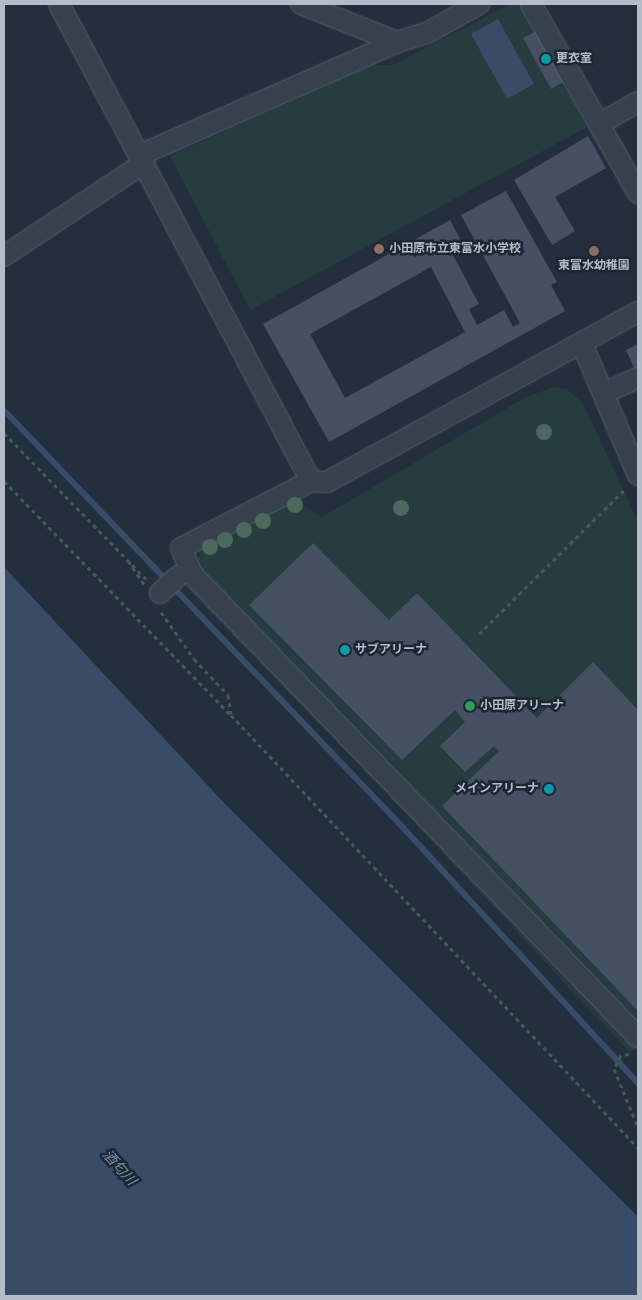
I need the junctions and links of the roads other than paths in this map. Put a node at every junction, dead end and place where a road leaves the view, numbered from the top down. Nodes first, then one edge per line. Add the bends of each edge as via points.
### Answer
1 (59, 4) edge
2 (301, 4) edge
3 (479, 4) edge
4 (531, 4) edge
5 (397, 42) junction
6 (638, 102) edge
7 (599, 124) junction
8 (142, 159) junction
9 (638, 193) edge
10 (4, 256) edge
11 (638, 312) edge
12 (582, 344) junction
13 (638, 378) edge
14 (604, 393) junction
15 (635, 479) edge
16 (311, 481) junction
17 (178, 576) dead end
18 (157, 597) road end
19 (638, 1037) edge

1 - 8 street
2 - 5 street
3 - 5 street via 427,32
4 - 7 street
5 - 8 street
6 - 7 street
7 - 9 street
8 - 10 street
8 - 16 street
11 - 12 street
12 - 14 street
12 - 16 street via 327,482
13 - 14 street
14 - 15 street
16 - 19 street via 181,548 192,574
17 - 18 street

